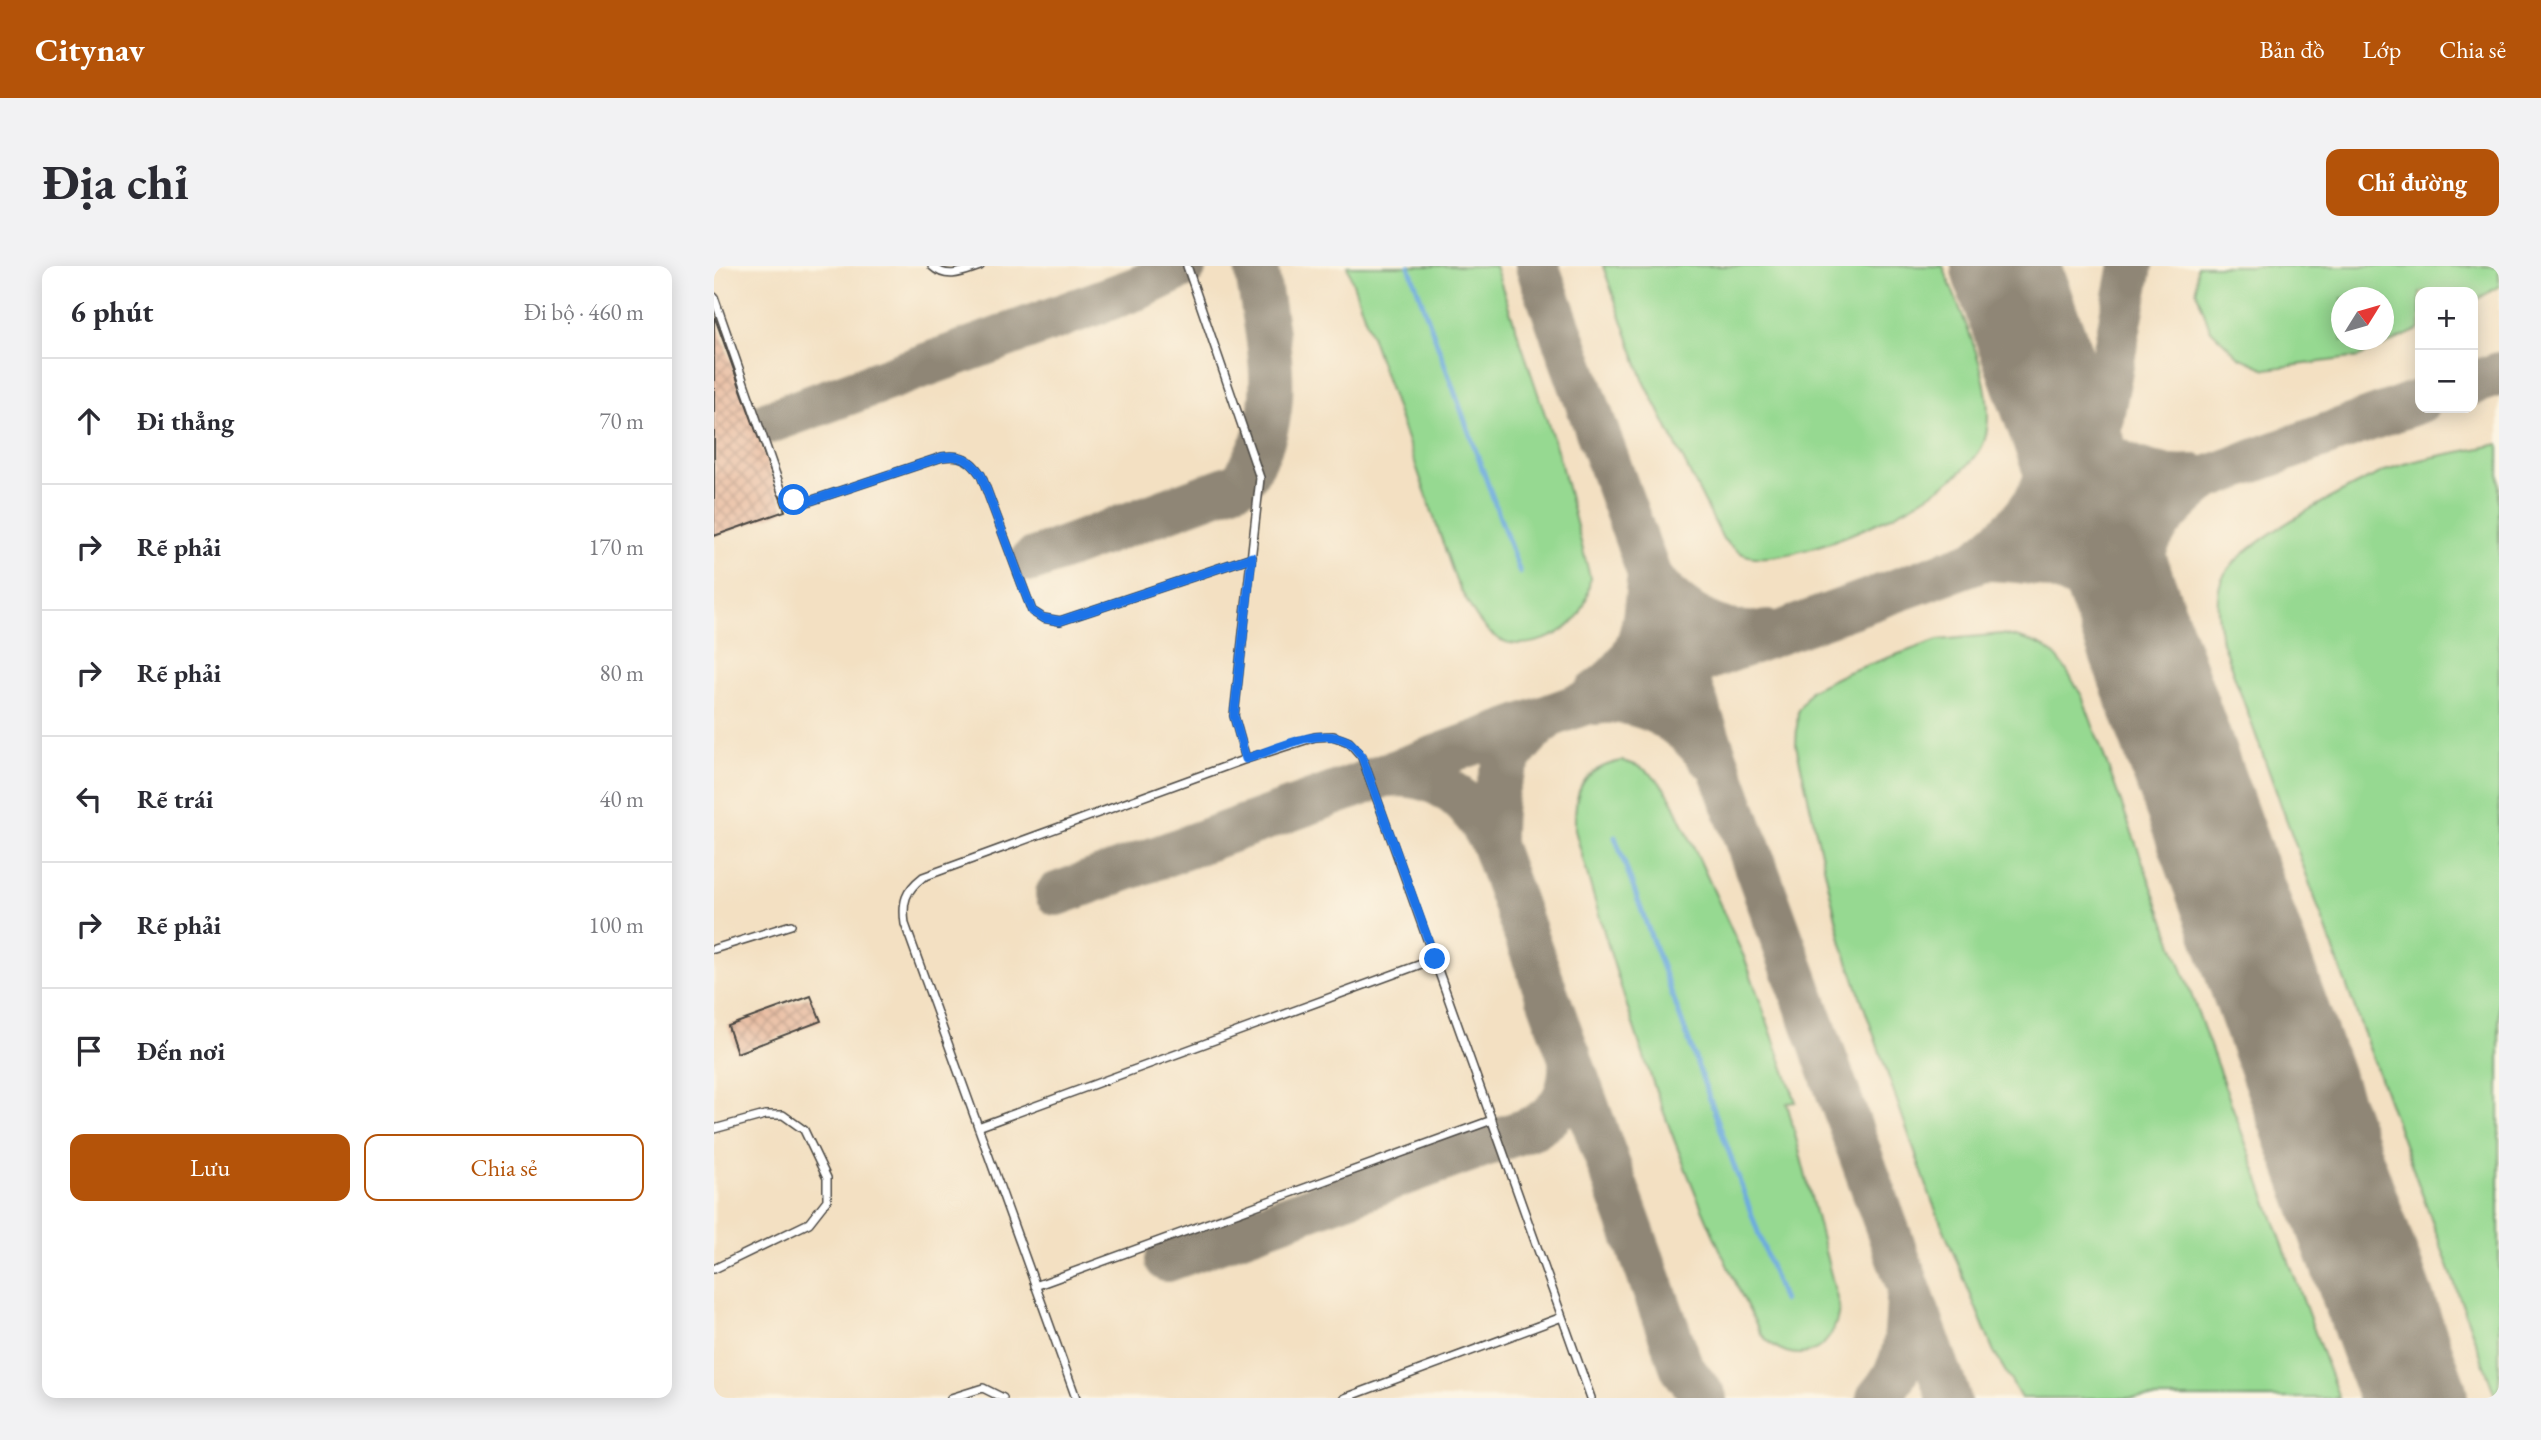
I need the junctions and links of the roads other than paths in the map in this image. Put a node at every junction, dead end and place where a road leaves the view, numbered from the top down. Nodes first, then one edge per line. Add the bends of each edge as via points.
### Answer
1 (932, 266) edge
2 (980, 266) edge
3 (1187, 266) edge
4 (714, 298) edge
5 (1252, 557) junction
6 (1246, 759) junction
7 (791, 925) dead end
8 (714, 949) edge
9 (1435, 959) junction
10 (1492, 1120) junction
11 (978, 1127) junction
12 (714, 1129) edge
13 (714, 1269) edge
14 (1035, 1286) junction
15 (1562, 1317) junction
16 (951, 1398) edge
17 (1003, 1398) edge
18 (1076, 1398) edge
19 (1345, 1398) edge
20 (1591, 1398) edge

1 - 2 lane via 954,275
3 - 5 lane via 1260,478
4 - 5 lane via 782,492 794,500 807,502 957,455 972,462 981,475 1032,611 1060,621
5 - 6 lane via 1234,716
6 - 9 lane via 1315,737 1349,741 1362,757
6 - 11 lane via 923,877 909,887 903,904 905,924
7 - 8 lane
9 - 10 lane
9 - 11 lane
10 - 14 lane
10 - 15 lane
11 - 14 lane
12 - 13 lane via 765,1115 783,1115 804,1130 827,1178 827,1200 809,1223
14 - 18 lane
15 - 19 lane
15 - 20 lane
16 - 17 lane via 983,1388

